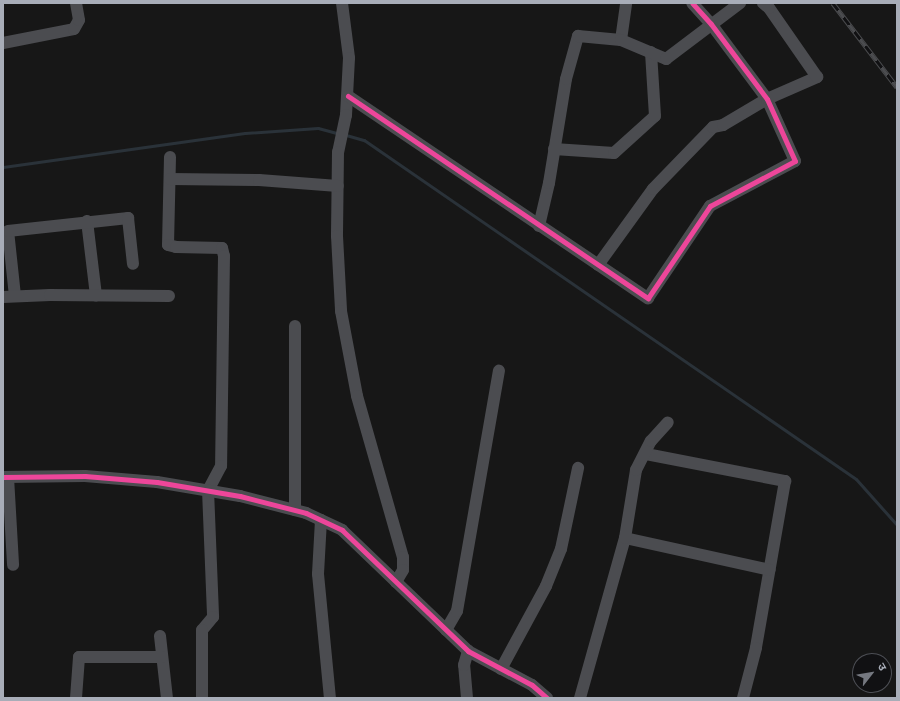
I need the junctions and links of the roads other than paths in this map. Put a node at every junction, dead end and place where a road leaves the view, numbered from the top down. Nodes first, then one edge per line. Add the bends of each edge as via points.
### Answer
1 (76, 3) edge
2 (342, 3) edge
3 (626, 3) edge
4 (692, 3) edge
5 (740, 3) edge
6 (763, 3) edge
7 (711, 24) junction
8 (621, 40) junction
9 (3, 42) edge
10 (651, 52) junction
11 (348, 96) junction
12 (767, 99) junction
13 (554, 149) junction
14 (170, 157) dead end
15 (170, 179) junction
16 (338, 186) junction
17 (87, 221) junction
18 (539, 226) junction
19 (133, 264) dead end
20 (598, 265) junction
21 (96, 295) junction
22 (170, 296) dead end
23 (9, 297) edge
24 (295, 326) dead end
25 (499, 371) dead end
26 (668, 422) dead end
27 (646, 454) junction
28 (578, 468) dead end
29 (5, 477) edge
30 (208, 490) junction
31 (295, 510) junction
32 (321, 520) junction
33 (625, 538) junction
34 (13, 565) dead end
35 (770, 570) junction
36 (396, 582) junction
37 (446, 630) junction
38 (160, 636) dead end
39 (468, 651) junction
40 (162, 657) junction
41 (501, 669) junction
42 (76, 698) edge
43 (167, 698) edge
44 (202, 698) edge
45 (330, 698) edge
46 (467, 698) edge
47 (547, 698) edge
48 (580, 698) edge
49 (743, 698) edge

1 - 9 street via 79,20 74,29
2 - 11 street via 350,58
3 - 8 street
4 - 7 street
5 - 7 street
6 - 12 street via 817,77
7 - 10 street via 666,59
7 - 12 street
8 - 10 street
8 - 13 street via 578,36 566,79
10 - 13 street via 655,116 614,153
11 - 16 street via 338,152
11 - 18 street
12 - 20 street via 723,125 714,127 653,189
12 - 20 street via 795,161 710,206 648,298
13 - 18 street
14 - 15 street
15 - 16 street via 259,180
15 - 30 street via 168,245 222,248 224,256 221,466
16 - 36 street via 341,311 357,396 404,558 403,570
17 - 19 street via 128,218
17 - 21 street
17 - 23 street via 8,231
18 - 20 street
21 - 22 street
21 - 23 street
24 - 31 street
25 - 37 street via 457,611
26 - 27 street via 651,441
27 - 33 street via 636,470
27 - 35 street via 785,481
28 - 41 street via 561,549 546,586
29 - 30 street via 85,476 157,482
29 - 34 street
30 - 31 street
30 - 44 street via 213,617 202,630
31 - 32 street
32 - 36 street via 342,530
32 - 45 street via 318,574
33 - 35 street
33 - 48 street
35 - 49 street via 756,648
36 - 37 street
37 - 39 street
38 - 40 street
39 - 41 street
39 - 46 street via 464,665
40 - 42 street via 79,657
40 - 43 street
41 - 47 street via 532,684

